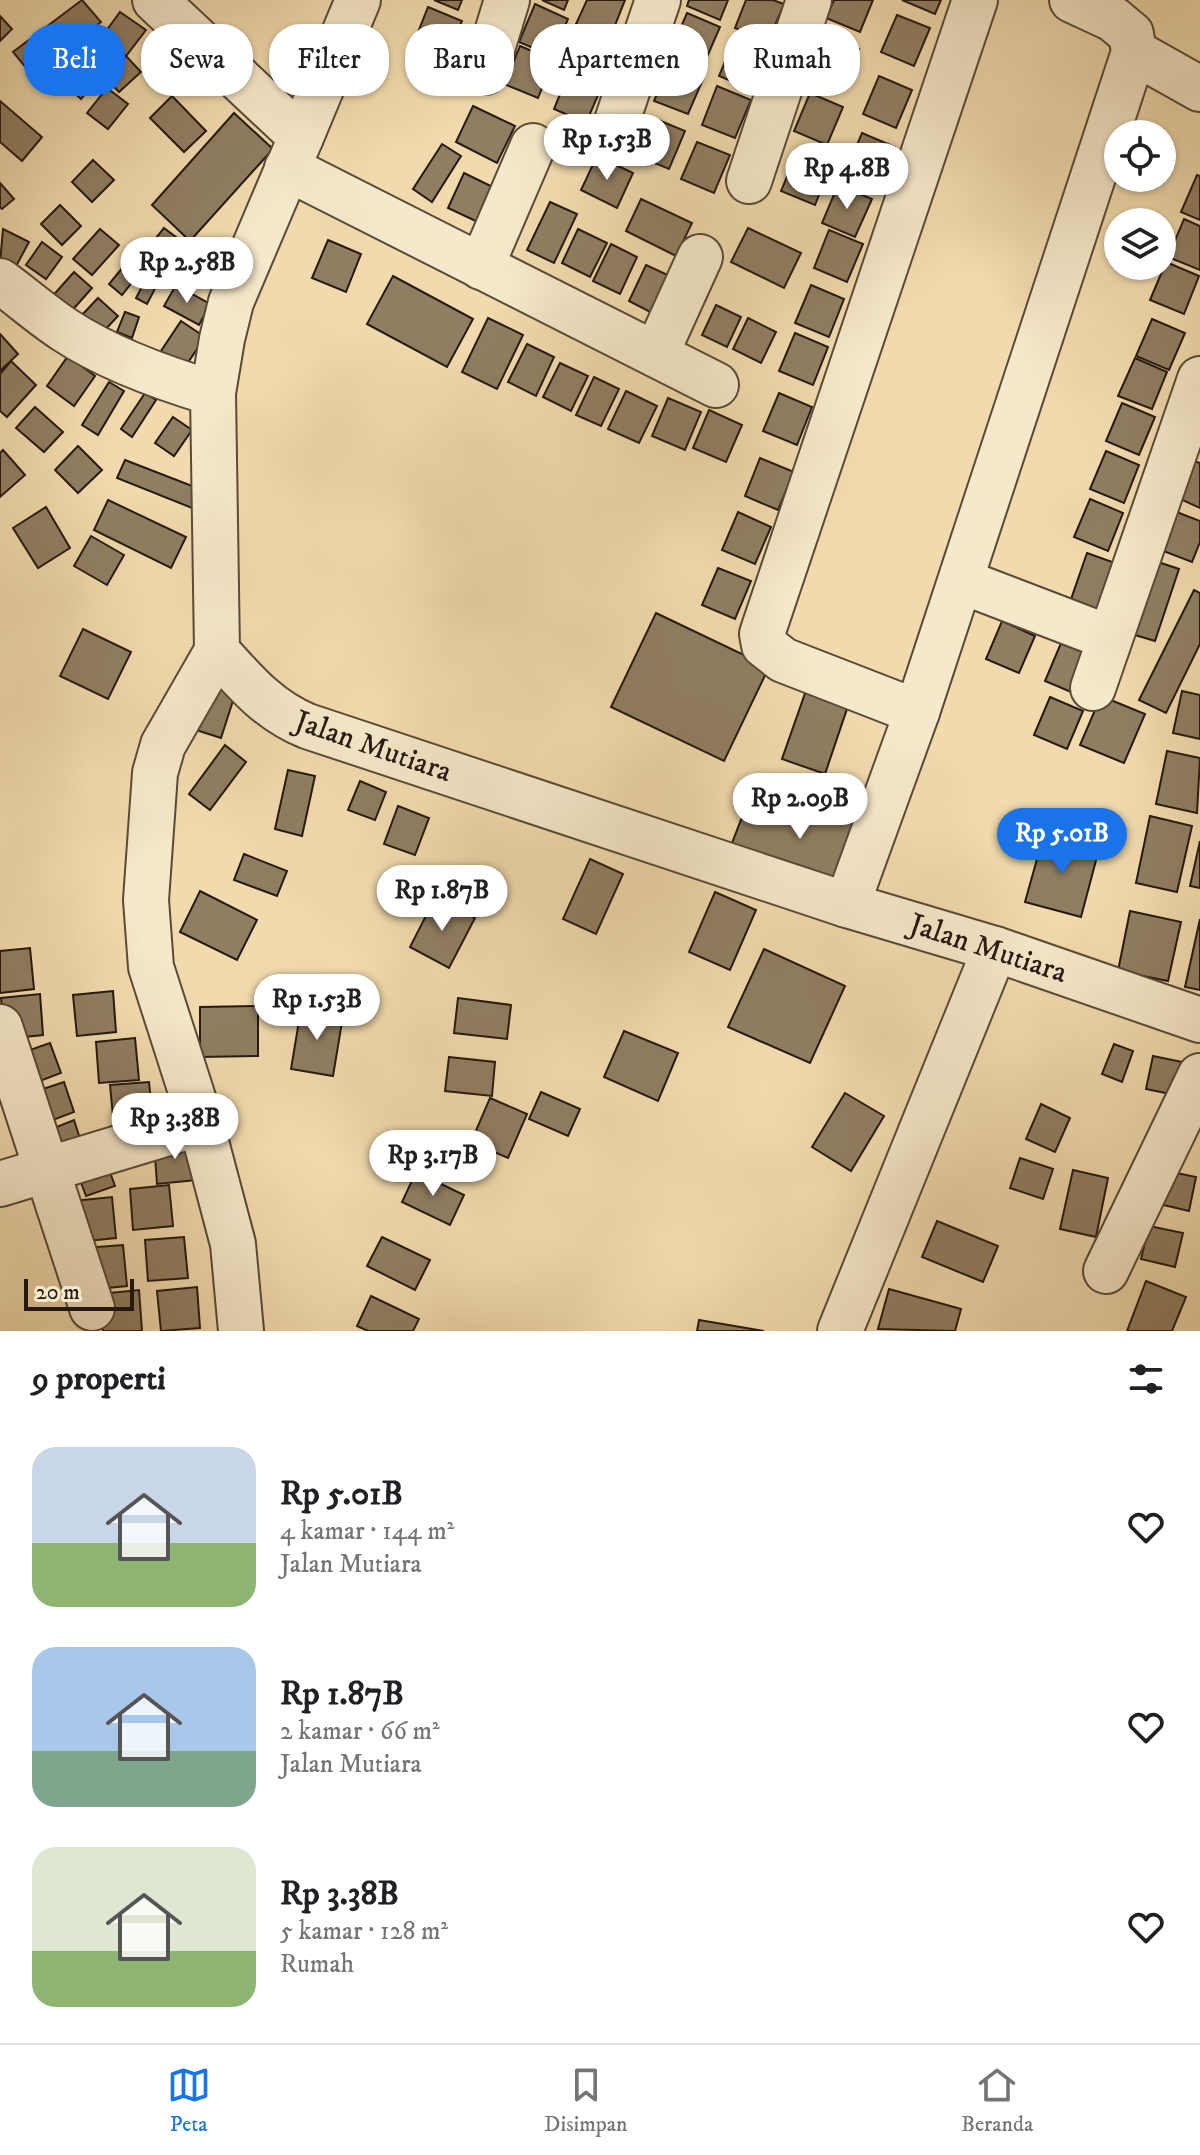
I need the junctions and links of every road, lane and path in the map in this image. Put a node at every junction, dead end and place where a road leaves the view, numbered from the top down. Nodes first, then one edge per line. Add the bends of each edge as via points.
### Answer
1 (155, 0) edge
2 (358, 0) edge
3 (507, 0) edge
4 (658, 0) edge
5 (809, 0) edge
6 (975, 0) edge
7 (1072, 0) edge
8 (500, 24) edge
9 (1134, 52) junction
10 (1200, 89) edge
11 (615, 127) dead end
12 (533, 146) dead end
13 (294, 152) junction
14 (749, 181) dead end
15 (700, 257) dead end
16 (481, 267) junction
17 (0, 281) edge
18 (656, 354) junction
19 (1200, 379) edge
20 (716, 385) dead end
21 (213, 393) junction
22 (961, 581) junction
23 (1110, 638) junction
24 (217, 651) junction
25 (1093, 688) dead end
26 (917, 712) junction
27 (847, 905) junction
28 (995, 949) junction
29 (1200, 1020) edge
30 (0, 1027) edge
31 (1200, 1076) edge
32 (201, 1123) junction
33 (47, 1169) junction
34 (0, 1184) edge
35 (1106, 1271) dead end
36 (92, 1308) dead end
37 (241, 1331) edge
38 (840, 1331) edge

1 - 13 street
2 - 13 street
3 - 8 street
4 - 11 street
5 - 14 street
6 - 26 street via 762,634 764,645 783,660
7 - 9 street via 1113,19 1131,34
9 - 10 street
9 - 22 street
12 - 16 street
13 - 16 street
13 - 21 street via 231,302
15 - 18 street
16 - 18 street
17 - 21 street via 65,330 110,354
18 - 20 street
19 - 23 street
21 - 24 street
22 - 23 street
22 - 26 street
23 - 25 street
24 - 27 street, Jalan Mutiara via 268,706 307,726
24 - 32 street via 163,745 147,855 151,967
26 - 27 street
27 - 28 street, Jalan Mutiara
28 - 29 street, Jalan Mutiara
28 - 38 street
30 - 33 street
31 - 35 street
32 - 33 street
32 - 37 street via 233,1244
33 - 34 street
33 - 36 street

